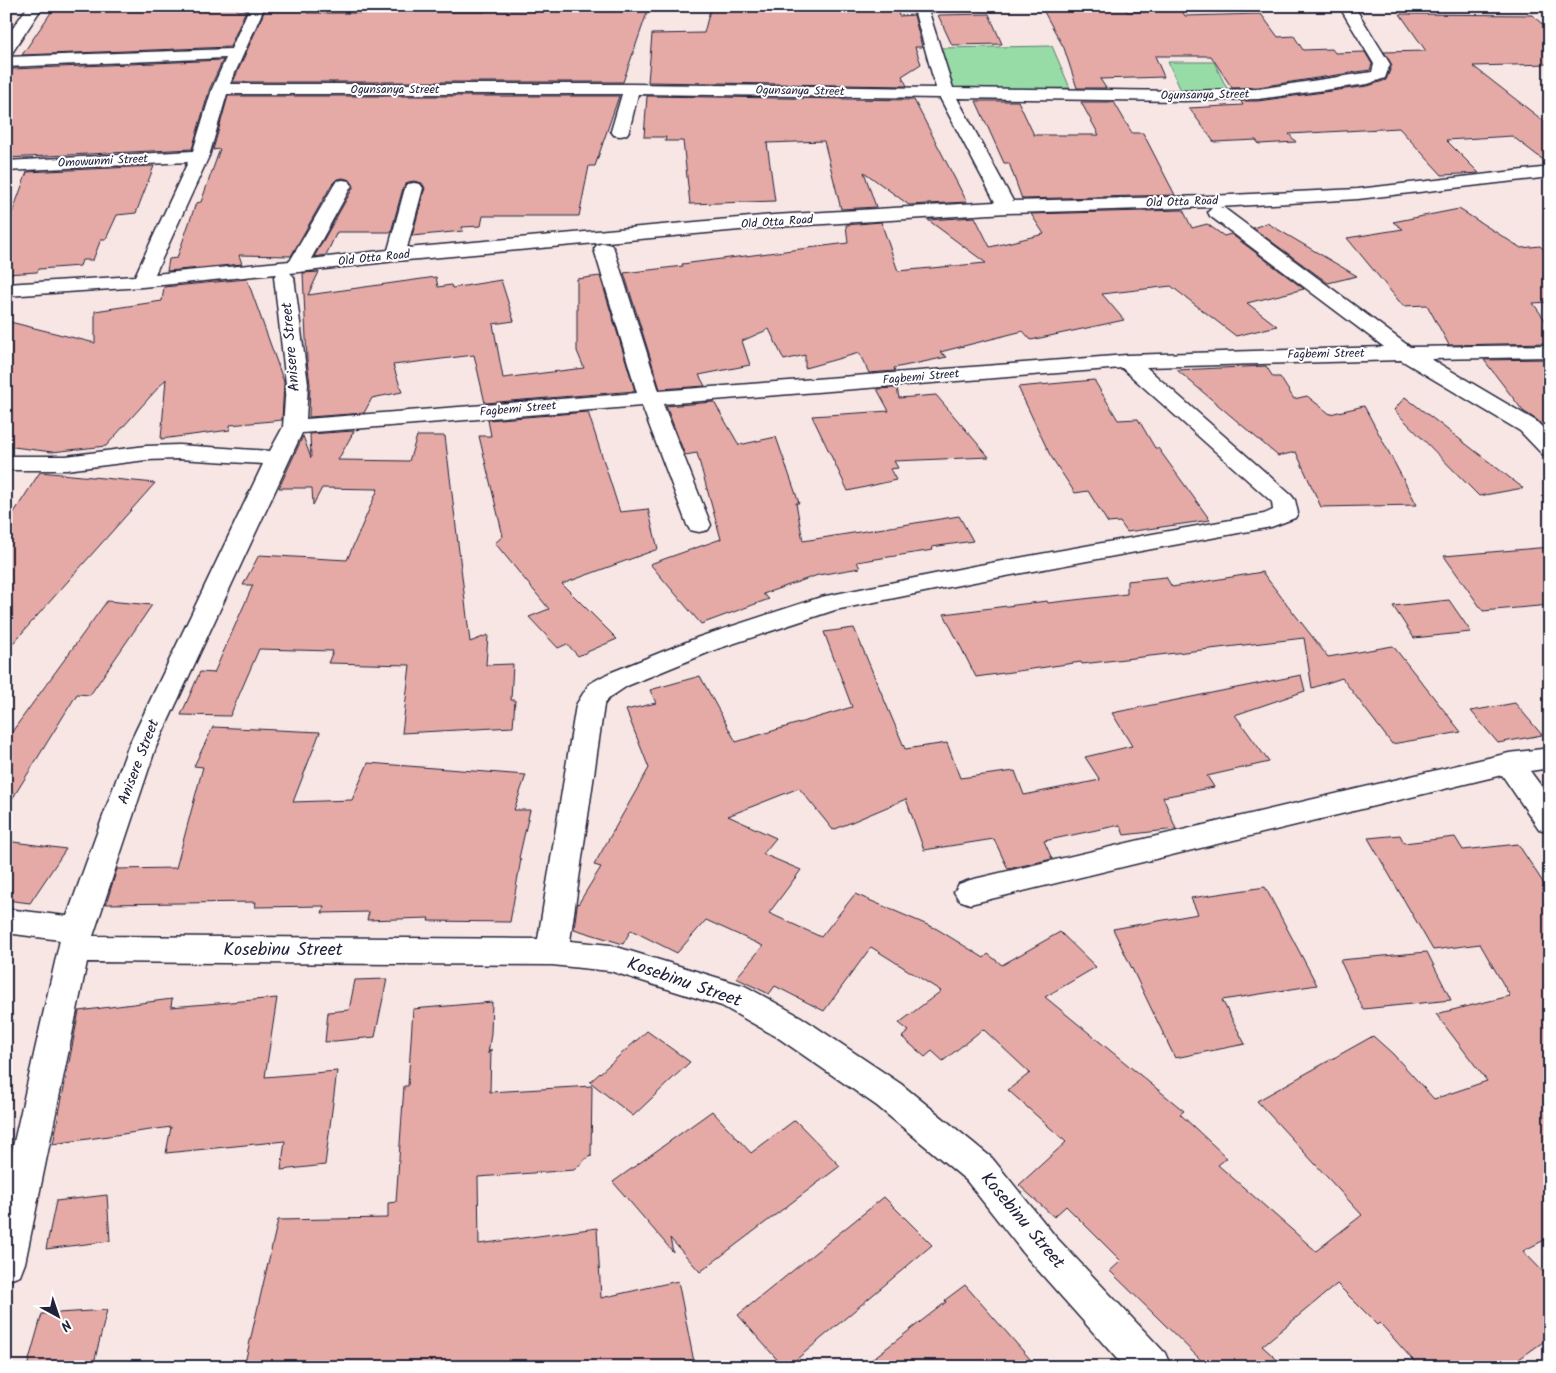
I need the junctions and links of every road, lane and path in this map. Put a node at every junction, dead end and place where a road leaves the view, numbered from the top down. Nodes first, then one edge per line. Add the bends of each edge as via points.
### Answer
1 (36, 6) edge
2 (258, 6) edge
3 (920, 6) edge
4 (1346, 6) edge
5 (6, 50) edge
6 (236, 53) junction
7 (6, 62) edge
8 (220, 89) junction
9 (631, 89) junction
10 (946, 93) junction
11 (620, 131) dead end
12 (200, 156) junction
13 (6, 166) edge
14 (1550, 172) edge
15 (1550, 184) edge
16 (343, 185) dead end
17 (414, 188) dead end
18 (1007, 207) junction
19 (1217, 212) junction
20 (708, 234) junction
21 (604, 249) junction
22 (396, 255) junction
23 (291, 272) junction
24 (142, 281) junction
25 (6, 290) edge
26 (6, 302) edge
27 (1550, 351) edge
28 (1404, 352) junction
29 (1127, 361) junction
30 (650, 399) junction
31 (294, 427) junction
32 (1550, 449) edge
33 (278, 458) junction
34 (6, 463) edge
35 (699, 525) dead end
36 (1550, 758) edge
37 (1509, 764) junction
38 (1550, 821) edge
39 (970, 892) dead end
40 (6, 921) edge
41 (76, 939) junction
42 (552, 952) junction
43 (6, 1263) edge
44 (1151, 1367) edge

1 - 5 street
2 - 6 street
3 - 10 street
4 - 10 street, Ogunsanya Street via 1382,64 1379,75 1229,96
6 - 7 street
6 - 8 street
8 - 9 street, Ogunsanya Street
8 - 12 street
9 - 10 street, Ogunsanya Street
9 - 11 street
10 - 18 street
12 - 13 street, Omowunmi Street
12 - 24 street
14 - 18 street, Old Otta Road via 1358,194
15 - 19 street, Old Otta Road via 1376,205
16 - 23 street
17 - 22 street
18 - 20 street, Old Otta Road via 774,221
19 - 20 street, Old Otta Road via 1012,218
19 - 28 street
20 - 21 street, Old Otta Road
20 - 22 street, Old Otta Road
21 - 23 street, Old Otta Road
21 - 30 street
22 - 23 street, Old Otta Road
23 - 24 street, Old Otta Road
23 - 26 street, Old Otta Road
23 - 31 street, Anisere Street via 297,384
24 - 25 street, Old Otta Road
27 - 28 street, Fagbemi Street
28 - 29 street, Fagbemi Street
28 - 32 street via 1528,426
29 - 30 street, Fagbemi Street
29 - 42 street via 1283,500 1286,513 1271,520 830,603 708,643 598,691 590,705
30 - 31 street, Fagbemi Street
30 - 35 street
31 - 33 street, Anisere Street
33 - 34 street via 179,452 66,463
33 - 41 street, Anisere Street via 142,747
36 - 37 street
37 - 38 street
37 - 39 street
40 - 41 street, Kosebinu Street
41 - 42 street, Kosebinu Street
41 - 43 street, Anisere Street
42 - 44 street, Kosebinu Street via 610,958 733,996 790,1027 889,1095 979,1170 1042,1248

